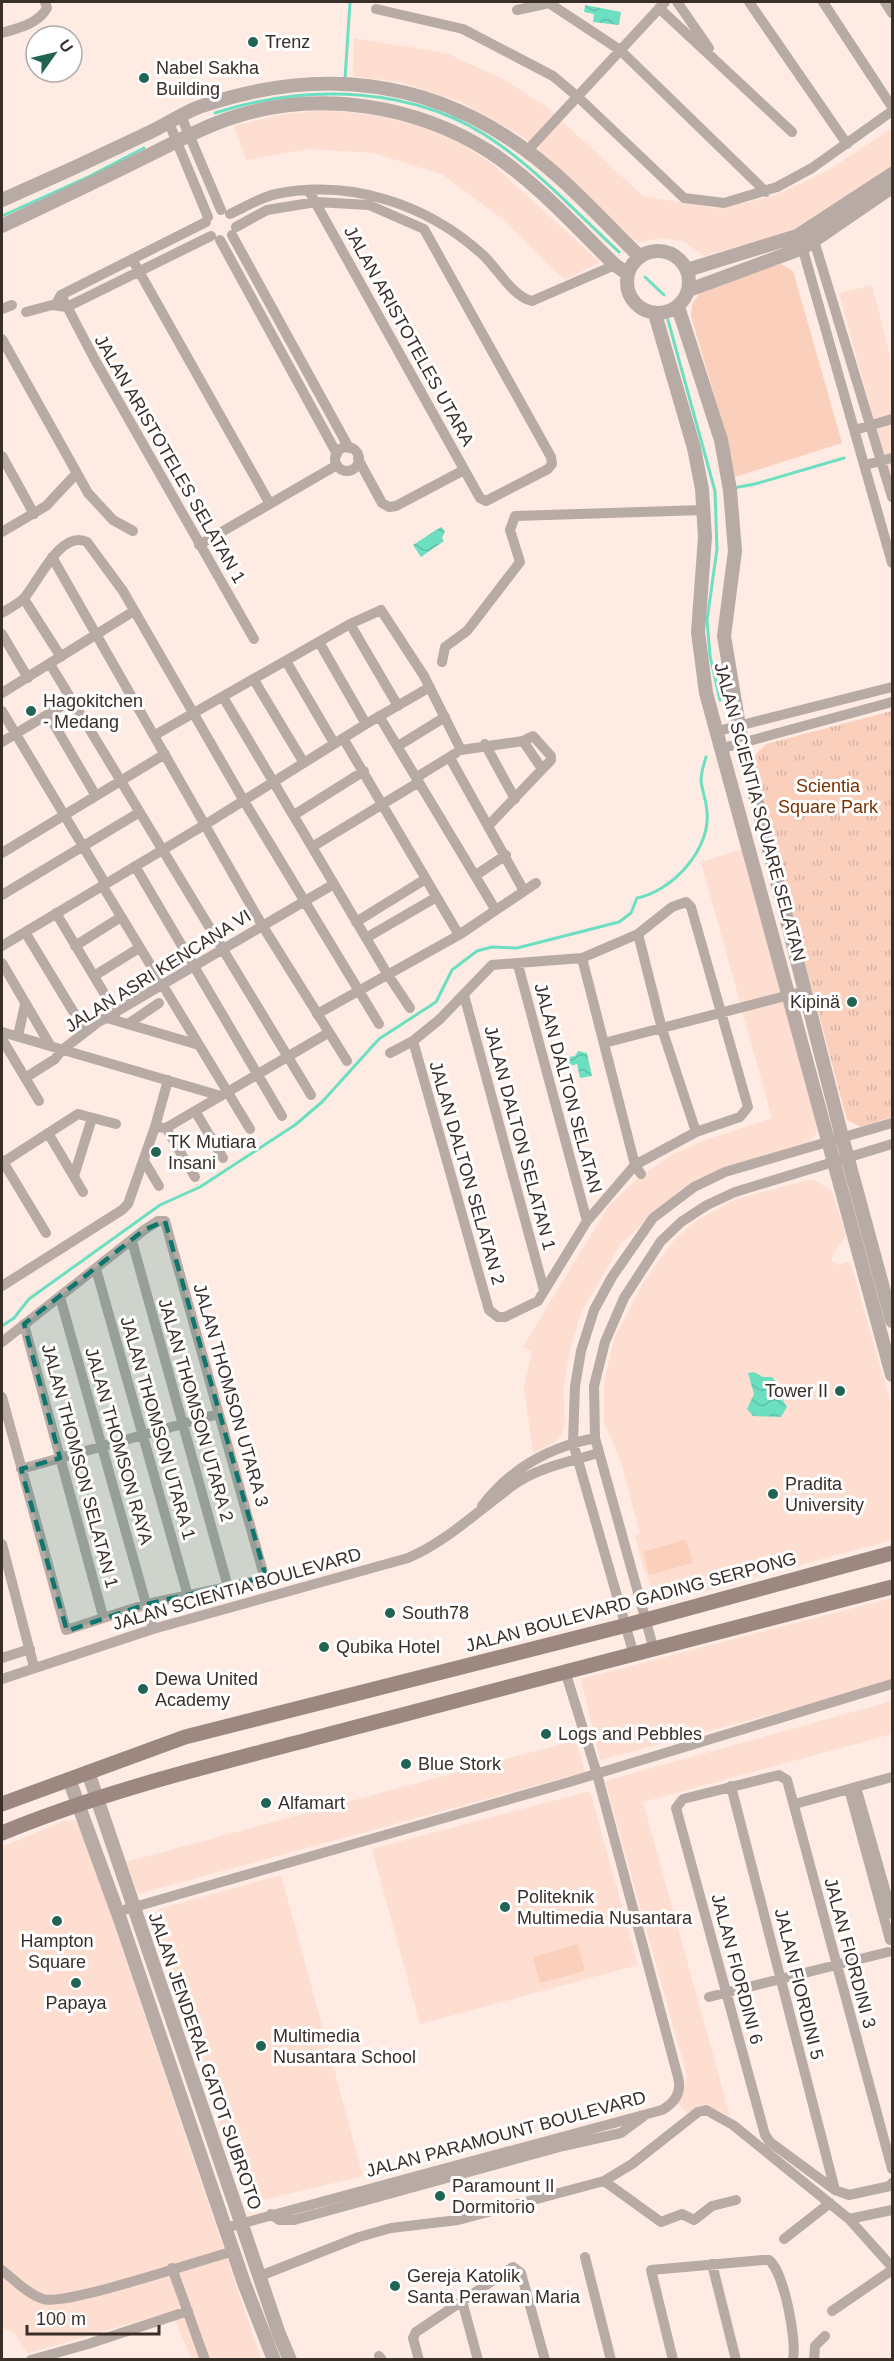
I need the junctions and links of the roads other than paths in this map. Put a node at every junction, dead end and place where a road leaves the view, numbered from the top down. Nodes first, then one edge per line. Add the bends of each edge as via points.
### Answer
1 (45, 2) edge
2 (677, 2) edge
3 (749, 2) edge
4 (822, 2) edge
5 (885, 2) edge
6 (662, 5) edge
7 (376, 9) dead end
8 (518, 10) dead end
9 (892, 13) edge
10 (2, 33) edge
11 (620, 50) junction
12 (720, 64) junction
13 (578, 97) junction
14 (892, 110) edge
15 (175, 120) junction
16 (792, 132) dead end
17 (184, 139) junction
18 (847, 144) junction
19 (527, 151) junction
20 (892, 174) edge
21 (892, 187) edge
22 (309, 191) junction
23 (766, 192) junction
24 (2, 200) edge
25 (316, 202) junction
26 (226, 212) junction
27 (207, 220) junction
28 (433, 220) junction
29 (2, 226) edge
30 (424, 229) junction
31 (234, 231) junction
32 (215, 238) junction
33 (806, 238) junction
34 (640, 257) junction
35 (132, 259) junction
36 (615, 265) junction
37 (687, 270) junction
38 (139, 272) junction
39 (628, 274) junction
40 (689, 290) junction
41 (61, 302) junction
42 (678, 307) junction
43 (26, 312) dead end
44 (655, 314) junction
45 (289, 338) junction
46 (2, 339) edge
47 (277, 344) junction
48 (892, 418) edge
49 (872, 425) junction
50 (855, 430) junction
51 (349, 448) junction
52 (2, 456) edge
53 (337, 459) junction
54 (358, 459) junction
55 (887, 459) edge
56 (865, 465) junction
57 (464, 470) junction
58 (76, 474) junction
59 (892, 497) edge
60 (270, 504) junction
61 (704, 510) junction
62 (33, 514) junction
63 (133, 531) dead end
64 (2, 532) edge
65 (199, 545) junction
66 (52, 557) junction
67 (892, 563) edge
68 (24, 598) junction
69 (2, 613) edge
70 (136, 614) junction
71 (350, 624) junction
72 (2, 634) edge
73 (95, 635) junction
74 (254, 639) dead end
75 (319, 642) junction
76 (61, 657) junction
77 (286, 661) junction
78 (442, 662) dead end
79 (50, 664) junction
80 (28, 678) junction
81 (254, 680) junction
82 (430, 687) junction
83 (892, 687) edge
84 (2, 693) edge
85 (223, 697) junction
86 (70, 701) junction
87 (892, 702) edge
88 (398, 705) junction
89 (2, 711) edge
90 (48, 714) junction
91 (194, 714) junction
92 (379, 716) junction
93 (445, 717) junction
94 (366, 724) junction
95 (739, 726) junction
96 (718, 731) junction
97 (15, 734) junction
98 (155, 735) junction
99 (338, 740) junction
100 (2, 742) edge
101 (485, 744) junction
102 (742, 744) junction
103 (398, 746) junction
104 (723, 748) junction
105 (461, 750) junction
106 (165, 754) junction
107 (450, 758) junction
108 (304, 763) junction
109 (364, 771) junction
110 (418, 779) junction
111 (121, 781) junction
112 (274, 781) junction
113 (96, 796) junction
114 (515, 799) junction
115 (244, 801) junction
116 (384, 804) junction
117 (141, 812) junction
118 (64, 814) junction
119 (294, 815) junction
120 (206, 824) junction
121 (489, 825) junction
122 (82, 846) junction
123 (312, 847) junction
124 (163, 849) junction
125 (2, 853) edge
126 (506, 855) junction
127 (135, 866) junction
128 (476, 875) junction
129 (424, 880) junction
130 (104, 884) junction
131 (334, 884) junction
132 (536, 884) dead end
133 (524, 891) junction
134 (2, 895) edge
135 (435, 898) junction
136 (304, 902) junction
137 (495, 909) junction
138 (57, 915) junction
139 (121, 917) junction
140 (356, 922) junction
141 (267, 923) junction
142 (25, 932) junction
143 (638, 934) junction
144 (459, 935) junction
145 (366, 938) junction
146 (2, 946) edge
147 (75, 946) junction
148 (139, 948) junction
149 (224, 949) junction
150 (582, 958) junction
151 (2, 963) edge
152 (192, 964) junction
153 (518, 964) junction
154 (388, 975) junction
155 (94, 976) junction
156 (161, 986) junction
157 (357, 991) junction
158 (805, 991) junction
159 (464, 995) junction
160 (790, 995) junction
161 (25, 1004) junction
162 (159, 1004) dead end
163 (410, 1008) dead end
164 (317, 1014) junction
165 (721, 1014) junction
166 (111, 1016) junction
167 (128, 1024) junction
168 (379, 1024) dead end
169 (662, 1029) junction
170 (85, 1031) junction
171 (2, 1032) edge
172 (328, 1033) junction
173 (18, 1036) junction
174 (2, 1039) edge
175 (413, 1041) junction
176 (604, 1043) junction
177 (50, 1045) junction
178 (199, 1045) junction
179 (62, 1050) junction
180 (390, 1053) dead end
181 (289, 1058) junction
182 (347, 1061) dead end
183 (257, 1074) junction
184 (25, 1078) junction
185 (168, 1080) junction
186 (225, 1093) junction
187 (310, 1095) dead end
188 (39, 1101) dead end
189 (195, 1111) junction
190 (282, 1116) dead end
191 (92, 1118) junction
192 (892, 1123) edge
193 (116, 1124) dead end
194 (161, 1127) junction
195 (250, 1129) dead end
196 (696, 1132) junction
197 (48, 1133) junction
198 (835, 1138) junction
199 (892, 1144) edge
200 (223, 1158) dead end
201 (841, 1160) junction
202 (2, 1161) edge
203 (144, 1161) junction
204 (638, 1170) junction
205 (75, 1176) junction
206 (195, 1177) dead end
207 (159, 1186) dead end
208 (83, 1192) dead end
209 (587, 1221) junction
210 (46, 1233) dead end
211 (132, 1241) junction
212 (630, 1251) junction
213 (647, 1261) junction
214 (96, 1269) junction
215 (2, 1286) edge
216 (544, 1290) junction
217 (60, 1297) junction
218 (892, 1321) edge
219 (24, 1324) junction
220 (2, 1342) edge
221 (892, 1375) edge
222 (2, 1398) edge
223 (219, 1414) junction
224 (183, 1425) junction
225 (143, 1436) junction
226 (595, 1438) junction
227 (573, 1443) junction
228 (102, 1446) junction
229 (598, 1453) junction
230 (60, 1458) junction
231 (578, 1460) junction
232 (21, 1469) junction
233 (474, 1516) junction
234 (2, 1544) edge
235 (892, 1553) edge
236 (228, 1587) junction
237 (892, 1587) edge
238 (188, 1596) junction
239 (148, 1607) junction
240 (104, 1617) junction
241 (646, 1620) junction
242 (152, 1625) junction
243 (627, 1625) junction
244 (30, 1650) junction
245 (654, 1650) junction
246 (634, 1654) junction
247 (2, 1658) edge
248 (34, 1667) junction
249 (566, 1671) junction
250 (2, 1679) edge
251 (892, 1684) edge
252 (88, 1772) junction
253 (597, 1774) junction
254 (892, 1777) edge
255 (69, 1779) junction
256 (731, 1786) junction
257 (853, 1788) junction
258 (98, 1798) junction
259 (2, 1804) edge
260 (795, 1804) junction
261 (78, 1805) junction
262 (2, 1833) edge
263 (133, 1906) junction
264 (117, 1912) junction
265 (892, 1914) edge
266 (888, 1948) edge
267 (835, 1964) junction
268 (780, 1978) junction
269 (726, 1993) junction
270 (709, 1997) dead end
271 (892, 2169) edge
272 (604, 2181) junction
273 (892, 2183) edge
274 (835, 2190) junction
275 (736, 2200) dead end
276 (830, 2203) junction
277 (892, 2210) edge
278 (849, 2219) junction
279 (241, 2223) junction
280 (225, 2228) junction
281 (784, 2239) dead end
282 (234, 2251) junction
283 (585, 2257) dead end
284 (712, 2264) junction
285 (172, 2268) junction
286 (892, 2269) edge
287 (2, 2270) edge
288 (260, 2276) junction
289 (462, 2301) junction
290 (188, 2311) junction
291 (831, 2311) dead end
292 (825, 2336) dead end
293 (66, 2355) edge
294 (31, 2360) edge
295 (205, 2360) edge
296 (274, 2360) edge
297 (290, 2360) edge
298 (419, 2360) edge
299 (478, 2360) edge
300 (545, 2360) edge
301 (611, 2360) edge
302 (673, 2360) edge
303 (736, 2360) edge
304 (793, 2360) edge
305 (814, 2360) edge

1 - 10 street via 45,12 35,21
2 - 12 street
3 - 18 street
4 - 14 street
5 - 9 street
6 - 11 street
6 - 12 street
7 - 13 street via 463,29 553,76
8 - 11 street via 549,3
11 - 13 street
11 - 23 street
12 - 16 street
13 - 19 street
13 - 23 street via 684,198 724,203
14 - 18 street
15 - 17 street
15 - 19 street via 196,108 241,95 292,85 345,84 438,102
15 - 24 street
17 - 26 street
17 - 27 street
17 - 29 street
17 - 36 street via 236,116 280,107 333,102 396,112 439,125 500,159 541,192
18 - 23 street
19 - 34 street
20 - 33 street
21 - 33 street
22 - 25 street, JALAN ARISTOTELES UTARA
22 - 26 street via 275,194
22 - 28 street via 371,194
25 - 30 street via 369,205
25 - 31 street via 267,210
25 - 57 street, JALAN ARISTOTELES UTARA
26 - 27 street
26 - 31 street
27 - 32 street
27 - 35 street
28 - 30 street
28 - 36 street via 482,255 527,300 540,299
30 - 57 street, JALAN ARISTOTELES UTARA via 552,464 486,501 480,498
31 - 32 street
31 - 45 street
32 - 38 street
32 - 47 street
33 - 37 street
33 - 40 street
33 - 49 street
33 - 50 street
34 - 37 street via 657,250 667,252
34 - 39 street
35 - 38 street
35 - 41 street
36 - 39 street
37 - 40 street
38 - 41 street
38 - 60 street
39 - 44 street via 630,295 644,311
40 - 42 street
41 - 43 street
41 - 65 street, JALAN ARISTOTELES SELATAN 1
42 - 44 street
42 - 95 street, JALAN SCIENTIA SQUARE SELATAN via 721,440 730,490 735,551 724,636
44 - 61 street, JALAN SCIENTIA SQUARE SELATAN via 694,448
45 - 47 street
45 - 51 street
46 - 58 street
47 - 53 street
48 - 49 street
49 - 50 street
49 - 55 street
50 - 56 street
51 - 53 street via 342,449
51 - 54 street
52 - 62 street
53 - 54 street via 343,470 350,471
53 - 60 street
54 - 57 street via 382,502 389,507
55 - 56 street
55 - 59 street
56 - 67 street
58 - 62 street via 54,500
58 - 63 street via 99,508
60 - 65 street
61 - 78 street via 515,516 510,530 520,562 466,631 445,647
61 - 96 street, JALAN SCIENTIA SQUARE SELATAN via 698,632 706,693
62 - 64 street
65 - 74 street, JALAN ARISTOTELES SELATAN 1
66 - 68 street
66 - 70 street via 71,542 87,542
66 - 73 street
68 - 69 street
68 - 76 street
70 - 73 street
70 - 91 street
71 - 75 street
71 - 82 street via 382,611
71 - 88 street
72 - 80 street
73 - 76 street
73 - 98 street
75 - 77 street
75 - 94 street
76 - 79 street
77 - 81 street
77 - 99 street
79 - 80 street
79 - 86 street
80 - 84 street
81 - 85 street
81 - 108 street
82 - 88 street
82 - 93 street
83 - 95 street
85 - 91 street
85 - 112 street
86 - 90 street
86 - 111 street
87 - 102 street
88 - 92 street
89 - 97 street
90 - 97 street
90 - 113 street
91 - 98 street
91 - 115 street
92 - 94 street
92 - 103 street
93 - 103 street
93 - 105 street
94 - 99 street
95 - 96 street
95 - 102 street, JALAN SCIENTIA SQUARE SELATAN
96 - 104 street, JALAN SCIENTIA SQUARE SELATAN
97 - 100 street
97 - 118 street
98 - 106 street
99 - 108 street
99 - 109 street
101 - 105 street
101 - 114 street
101 - 114 street via 530,737 551,756
102 - 104 street
102 - 158 street, JALAN SCIENTIA SQUARE SELATAN
103 - 110 street
104 - 160 street, JALAN SCIENTIA SQUARE SELATAN
105 - 107 street
106 - 111 street
106 - 120 street
107 - 110 street
107 - 121 street
108 - 112 street
109 - 116 street
109 - 119 street
110 - 116 street
110 - 128 street
111 - 113 street
111 - 117 street
112 - 115 street
112 - 119 street
113 - 118 street
114 - 121 street
115 - 120 street
115 - 136 street
116 - 123 street
116 - 129 street
117 - 122 street
117 - 124 street
118 - 122 street
118 - 125 street
119 - 123 street
120 - 124 street
120 - 141 street
121 - 126 street
122 - 130 street
122 - 134 street
123 - 131 street
124 - 127 street
124 - 149 street
126 - 128 street
126 - 133 street
127 - 130 street
127 - 152 street
128 - 137 street
129 - 135 street
129 - 140 street
130 - 138 street
130 - 139 street
131 - 136 street, JALAN ASRI KENCANA VI
131 - 140 street
132 - 133 street
133 - 137 street
135 - 144 street
135 - 145 street
136 - 141 street, JALAN ASRI KENCANA VI
136 - 157 street
137 - 144 street
138 - 142 street
138 - 147 street
139 - 147 street
139 - 148 street
140 - 145 street
141 - 149 street, JALAN ASRI KENCANA VI
141 - 164 street
142 - 146 street
142 - 170 street
143 - 150 street
143 - 165 street via 679,903 686,902 691,907
143 - 169 street
144 - 154 street
145 - 154 street
147 - 155 street
148 - 155 street
148 - 156 street
149 - 152 street, JALAN ASRI KENCANA VI
149 - 181 street
150 - 153 street
150 - 176 street
151 - 161 street
152 - 156 street, JALAN ASRI KENCANA VI
152 - 183 street
153 - 159 street via 492,965
153 - 209 street, JALAN DALTON SELATAN
154 - 157 street
154 - 163 street
155 - 166 street
156 - 166 street, JALAN ASRI KENCANA VI
156 - 178 street
157 - 164 street
157 - 168 street
158 - 160 street
158 - 198 street, JALAN SCIENTIA SQUARE SELATAN
159 - 175 street
159 - 216 street, JALAN DALTON SELATAN 1
160 - 165 street
160 - 198 street, JALAN SCIENTIA SQUARE SELATAN
161 - 173 street
161 - 177 street
162 - 167 street
164 - 172 street
165 - 169 street
165 - 196 street via 748,1107 740,1117
166 - 167 street
166 - 170 street, JALAN ASRI KENCANA VI
167 - 178 street
169 - 176 street
169 - 196 street
170 - 179 street, JALAN ASRI KENCANA VI
171 - 173 street
172 - 181 street
172 - 182 street
173 - 177 street
174 - 184 street
175 - 180 street
175 - 216 street, JALAN DALTON SELATAN 2 via 492,1314 505,1317 538,1301
176 - 204 street
177 - 179 street
178 - 186 street
179 - 184 street, JALAN ASRI KENCANA VI
179 - 185 street
181 - 183 street
181 - 187 street
183 - 186 street
183 - 190 street
184 - 188 street
185 - 186 street
185 - 194 street
186 - 189 street
186 - 195 street
189 - 194 street
189 - 200 street
191 - 193 street
191 - 197 street via 78,1114
191 - 205 street
192 - 198 street
194 - 203 street
194 - 206 street
196 - 204 street
197 - 202 street
197 - 205 street
198 - 201 street
198 - 212 street via 725,1172 694,1187 653,1218
199 - 201 street
201 - 213 street via 735,1192 707,1205 681,1222
201 - 218 street
201 - 221 street
202 - 210 street
203 - 207 street
203 - 215 street via 128,1204 122,1210
204 - 209 street
205 - 208 street
209 - 216 street
211 - 214 street
211 - 223 street, JALAN THOMSON UTARA 3 via 158,1221 166,1223
211 - 224 street, JALAN THOMSON UTARA 2
212 - 213 street
212 - 227 street via 612,1277 587,1329 575,1386
213 - 226 street via 624,1298 605,1342 594,1386
214 - 217 street
214 - 225 street, JALAN THOMSON UTARA 1
217 - 219 street
217 - 228 street, JALAN THOMSON RAYA
219 - 220 street
219 - 230 street, JALAN THOMSON SELATAN 1
222 - 232 street
223 - 224 street
223 - 236 street, JALAN THOMSON UTARA 3 via 266,1576
224 - 225 street
224 - 236 street, JALAN THOMSON UTARA 2
225 - 228 street
225 - 238 street, JALAN THOMSON UTARA 1
226 - 227 street, JALAN SCIENTIA BOULEVARD
226 - 229 street
227 - 231 street
227 - 233 street, JALAN SCIENTIA BOULEVARD via 530,1461 509,1476
228 - 230 street
228 - 239 street, JALAN THOMSON RAYA
229 - 231 street, JALAN SCIENTIA BOULEVARD
229 - 241 street
230 - 232 street
230 - 240 street, JALAN THOMSON SELATAN 1
231 - 233 street, JALAN SCIENTIA BOULEVARD via 536,1472
231 - 243 street
232 - 240 street via 65,1628 69,1630
233 - 242 street, JALAN SCIENTIA BOULEVARD via 431,1547 408,1558
234 - 244 street
235 - 241 main road, JALAN BOULEVARD GADING SERPONG
236 - 238 street
237 - 245 main road
238 - 239 street
239 - 240 street
239 - 242 street, JALAN THOMSON RAYA
241 - 243 main road, JALAN BOULEVARD GADING SERPONG
241 - 245 street
242 - 248 street, JALAN SCIENTIA BOULEVARD
243 - 246 street
243 - 252 main road, JALAN BOULEVARD GADING SERPONG via 185,1737
244 - 247 street
244 - 248 street
245 - 246 main road
246 - 249 main road
248 - 250 street, JALAN SCIENTIA BOULEVARD
249 - 253 street, JALAN PARAMOUNT BOULEVARD
249 - 258 main road
251 - 253 street
252 - 255 main road, JALAN BOULEVARD GADING SERPONG
252 - 258 street, JALAN JENDERAL GATOT SUBROTO
253 - 263 street
253 - 279 street, JALAN PARAMOUNT BOULEVARD via 680,2084 672,2103 662,2110
254 - 257 street
255 - 259 main road, JALAN BOULEVARD GADING SERPONG
255 - 261 street, JALAN JENDERAL GATOT SUBROTO
256 - 260 street, JALAN FIORDINI 3 via 779,1775 787,1780
256 - 268 street, JALAN FIORDINI 5
256 - 269 street, JALAN FIORDINI 6 via 682,1799 676,1808
257 - 260 street
257 - 265 street
257 - 266 street
258 - 261 main road
258 - 263 street, JALAN JENDERAL GATOT SUBROTO
260 - 267 street, JALAN FIORDINI 3
261 - 262 main road
261 - 264 street, JALAN JENDERAL GATOT SUBROTO
263 - 264 street
263 - 279 street, JALAN JENDERAL GATOT SUBROTO
264 - 280 street, JALAN JENDERAL GATOT SUBROTO
266 - 267 street
267 - 268 street
267 - 271 street, JALAN FIORDINI 3
268 - 269 street
268 - 274 street, JALAN FIORDINI 5
269 - 270 street
269 - 274 street, JALAN FIORDINI 6 via 767,2139
272 - 275 street via 661,2222 682,2214 695,2220 712,2206
272 - 276 street via 706,2110 733,2125
272 - 288 street via 458,2220 391,2228
273 - 274 street via 849,2195
276 - 278 street
276 - 281 street
277 - 278 street
278 - 286 street
279 - 280 street, JALAN PARAMOUNT BOULEVARD
279 - 288 street, JALAN JENDERAL GATOT SUBROTO
280 - 282 street, JALAN JENDERAL GATOT SUBROTO
282 - 285 street
282 - 296 street, JALAN JENDERAL GATOT SUBROTO
283 - 301 street
284 - 302 street via 651,2270
284 - 303 street
284 - 304 street via 769,2260 778,2271 794,2341
285 - 287 street via 51,2301 40,2298
285 - 290 street
286 - 291 street
288 - 297 street, JALAN JENDERAL GATOT SUBROTO
289 - 298 street via 416,2332 413,2338
289 - 299 street
289 - 300 street via 517,2268
290 - 293 street
290 - 295 street
292 - 305 street via 815,2346
293 - 294 street

